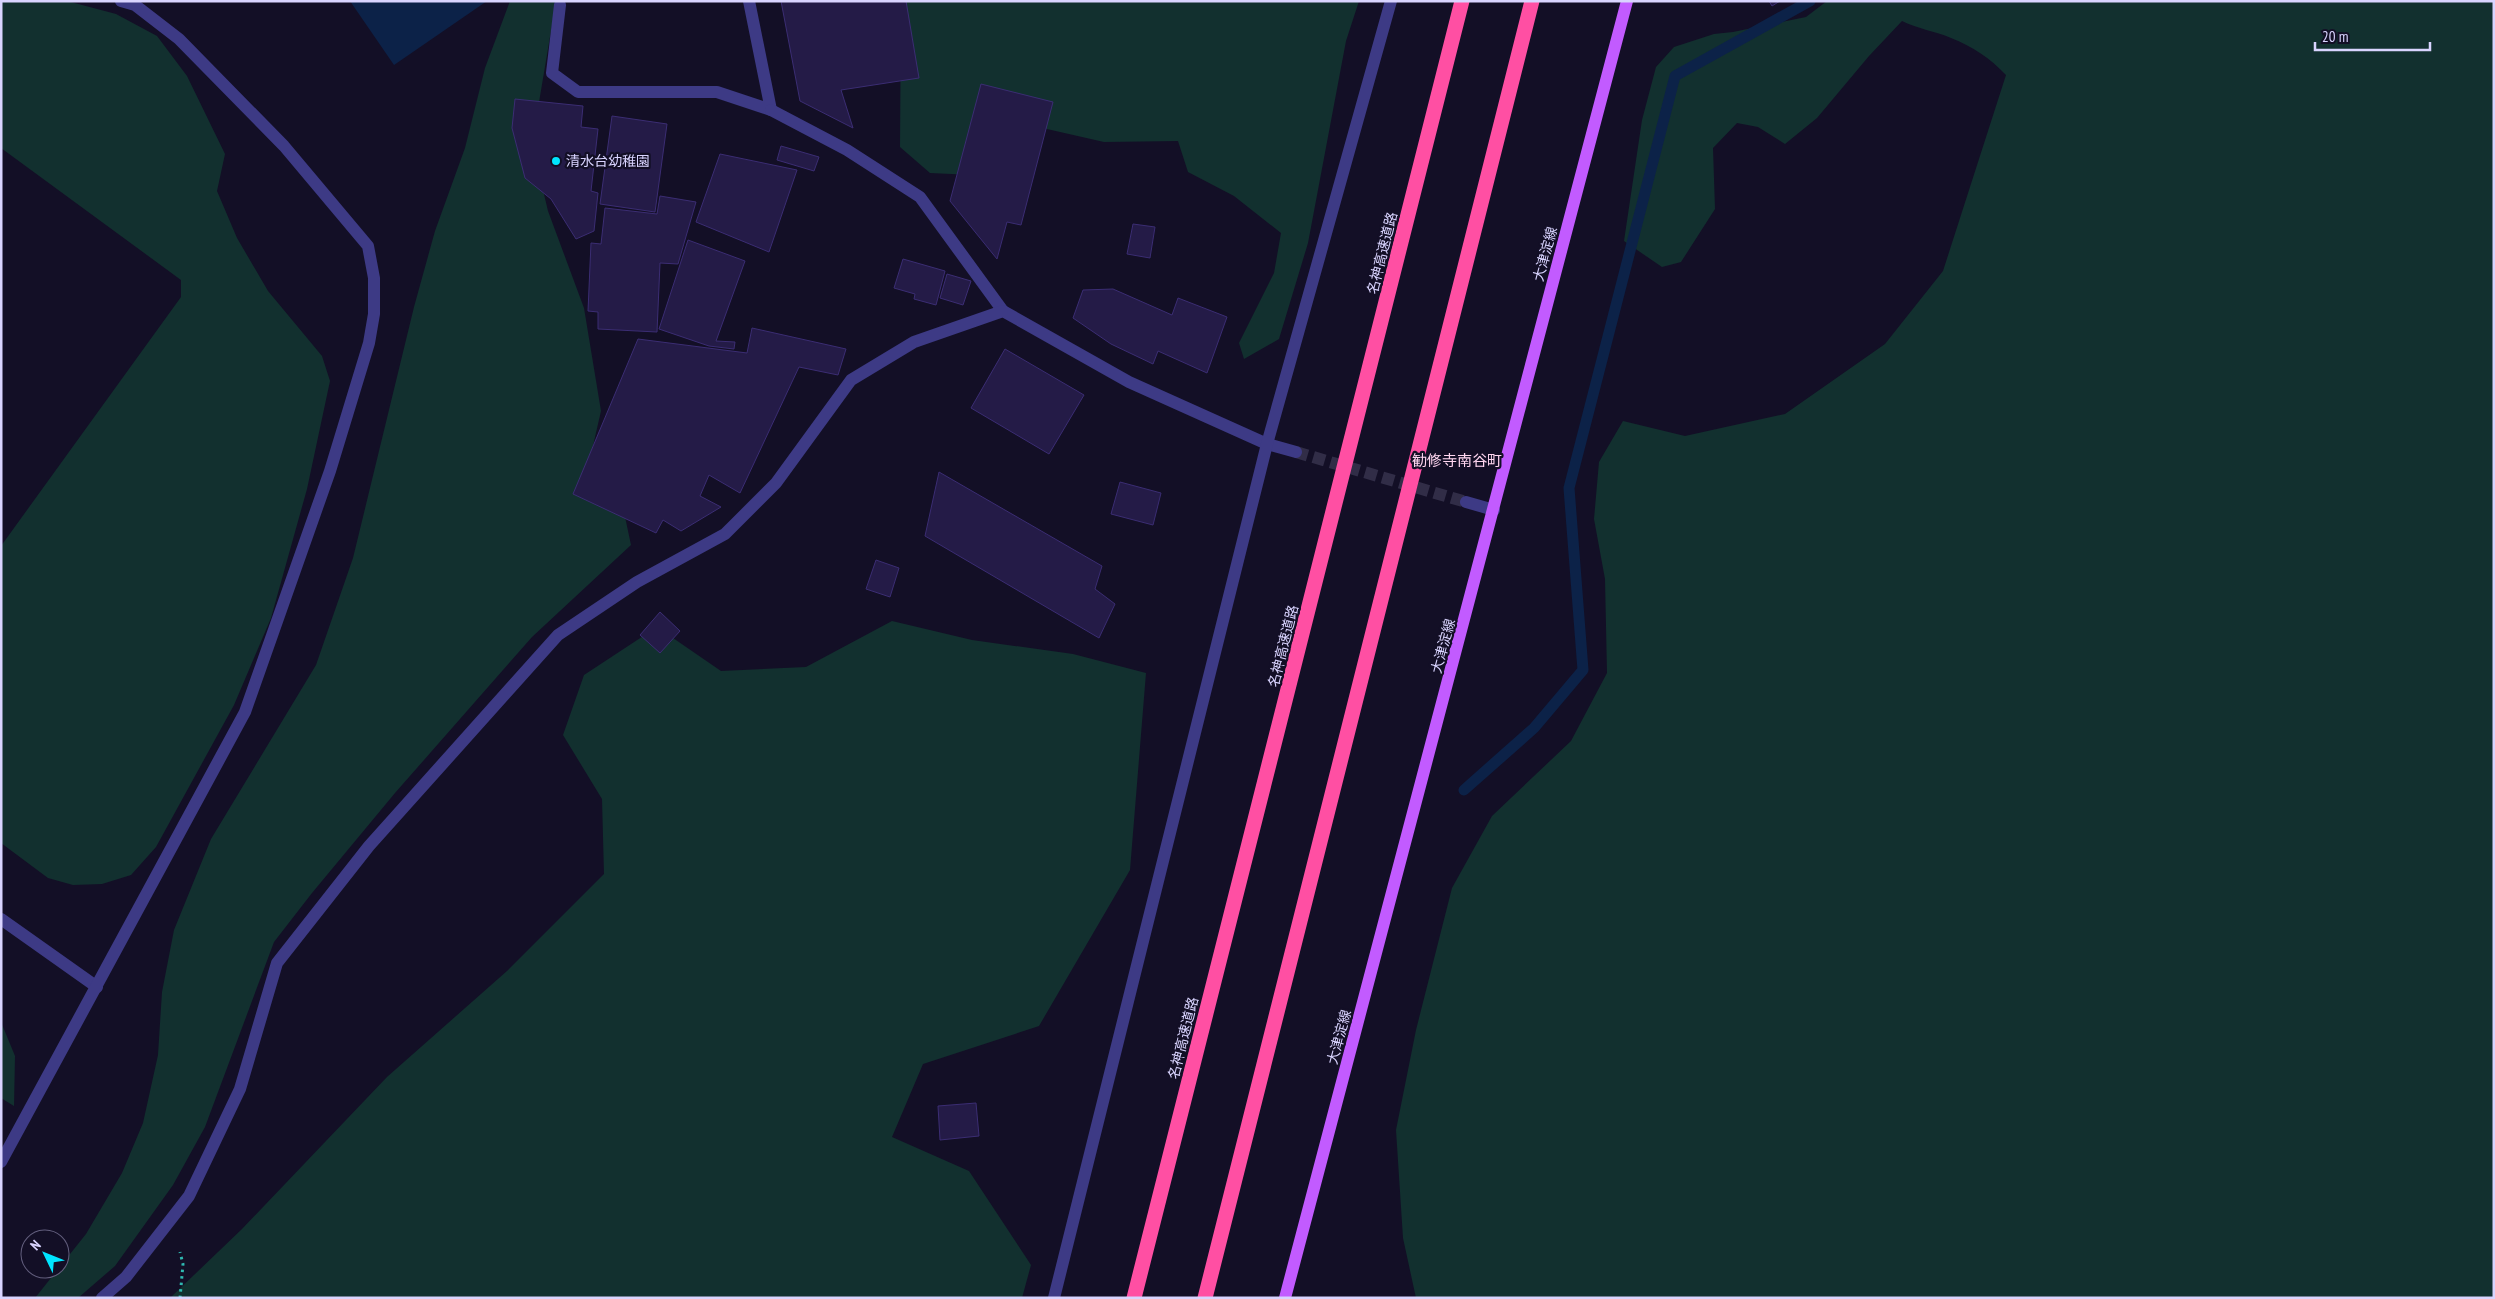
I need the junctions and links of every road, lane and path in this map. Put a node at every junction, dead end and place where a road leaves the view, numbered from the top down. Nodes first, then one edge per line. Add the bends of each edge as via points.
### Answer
1 (122, 1) edge
2 (749, 1) edge
3 (1391, 1) edge
4 (1462, 1) edge
5 (1532, 1) edge
6 (1627, 1) edge
7 (560, 4) dead end
8 (771, 110) junction
9 (1003, 311) junction
10 (1267, 444) junction
11 (1296, 452) tunnel mouth
12 (1466, 502) tunnel mouth
13 (1494, 510) junction
14 (1, 919) edge
15 (96, 986) junction
16 (1, 1162) edge
17 (172, 1218) junction
18 (102, 1298) edge
19 (180, 1298) edge
20 (1054, 1298) edge
21 (1134, 1298) edge
22 (1205, 1298) edge
23 (1285, 1298) edge

1 - 15 street via 135,5 179,39 284,146 368,246 374,278 374,314 369,343 330,471 245,712
2 - 8 street
3 - 10 street
4 - 21 highway, 名神高速道路
5 - 22 highway
6 - 13 main road, 大津淀線
7 - 8 street via 552,73 578,92 717,92
8 - 9 street via 847,150 920,197
9 - 10 street via 1129,382
9 - 17 street via 914,342 851,380 776,483 725,534 638,582 558,635 369,846 277,963 240,1089 189,1196
10 - 11 street
10 - 20 street
12 - 13 street
13 - 23 main road, 大津淀線
14 - 15 street
15 - 16 street
17 - 18 street via 126,1277
17 - 19 path via 183,1264

